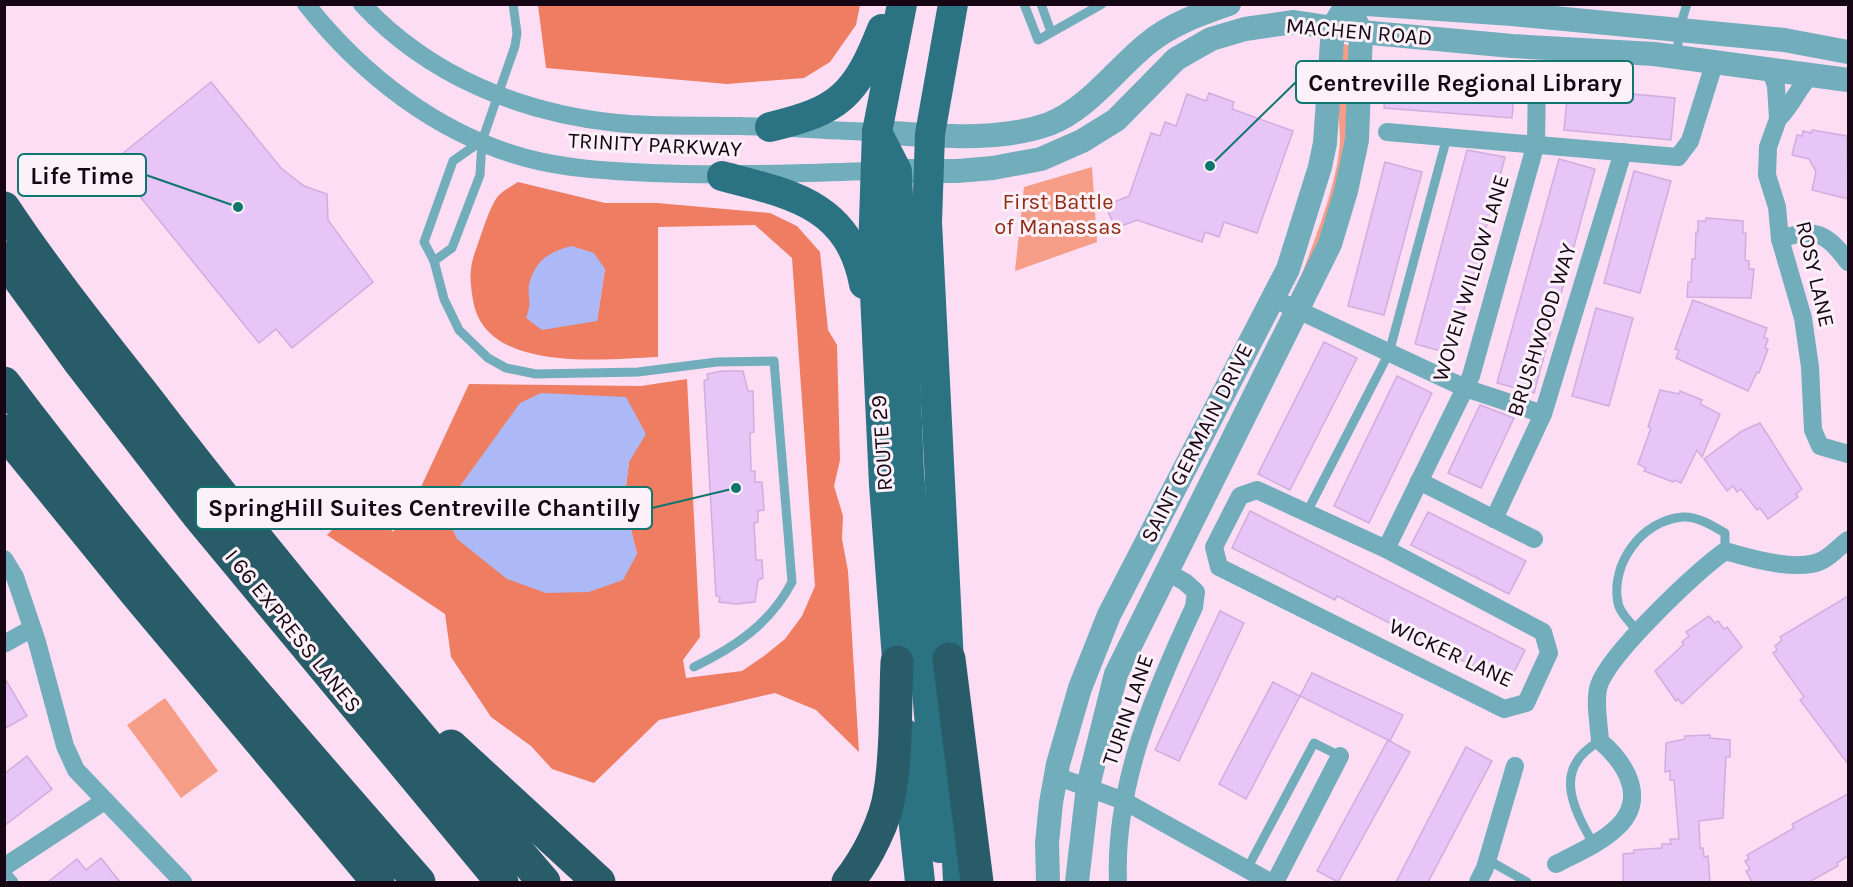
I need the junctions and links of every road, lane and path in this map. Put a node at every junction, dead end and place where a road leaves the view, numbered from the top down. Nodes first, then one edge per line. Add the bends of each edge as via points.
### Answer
1 (306, 4) edge
2 (362, 4) edge
3 (513, 4) edge
4 (893, 4) edge
5 (902, 4) edge
6 (953, 4) edge
7 (1024, 4) edge
8 (1041, 4) edge
9 (1102, 4) edge
10 (1348, 4) edge
11 (1366, 4) edge
12 (1687, 4) edge
13 (1216, 7) edge
14 (1514, 9) edge
15 (1333, 27) junction
16 (1679, 30) junction
17 (1051, 32) junction
18 (1361, 32) junction
19 (1848, 52) edge
20 (1677, 57) junction
21 (1715, 61) junction
22 (1772, 70) junction
23 (1811, 75) junction
24 (1537, 76) dead end
25 (1848, 80) edge
26 (498, 96) junction
27 (1778, 120) junction
28 (770, 127) junction
29 (877, 132) junction
30 (1388, 132) dead end
31 (930, 134) junction
32 (1447, 137) junction
33 (482, 141) junction
34 (1536, 143) junction
35 (1623, 152) junction
36 (885, 171) junction
37 (927, 172) junction
38 (722, 176) junction
39 (4, 208) edge
40 (1780, 239) junction
41 (4, 258) edge
42 (434, 261) junction
43 (1848, 261) edge
44 (1272, 298) junction
45 (1299, 310) junction
46 (1389, 353) junction
47 (876, 355) junction
48 (4, 384) edge
49 (1465, 388) junction
50 (1543, 414) junction
51 (4, 431) edge
52 (1848, 454) edge
53 (1419, 481) junction
54 (1307, 512) junction
55 (1494, 519) junction
56 (1534, 540) dead end
57 (1848, 540) edge
58 (1386, 549) junction
59 (1725, 551) junction
60 (4, 559) edge
61 (1167, 572) junction
62 (326, 627) junction
63 (31, 629) junction
64 (1639, 633) junction
65 (4, 644) edge
66 (949, 659) junction
67 (897, 662) junction
68 (694, 667) dead end
69 (1600, 741) junction
70 (1340, 756) joint
71 (1515, 766) dead end
72 (1056, 776) junction
73 (1088, 786) junction
74 (1124, 801) junction
75 (103, 802) junction
76 (1593, 843) junction
77 (1488, 860) junction
78 (1556, 864) dead end
79 (4, 869) edge
80 (1247, 869) junction
81 (14, 882) edge
82 (183, 882) edge
83 (378, 882) edge
84 (419, 882) edge
85 (502, 882) edge
86 (544, 882) edge
87 (599, 882) edge
88 (848, 882) edge
89 (920, 882) edge
90 (946, 882) edge
91 (958, 882) edge
92 (977, 882) edge
93 (1048, 882) edge
94 (1077, 882) edge
95 (1118, 882) edge
96 (1273, 882) edge
97 (1478, 882) edge
98 (1527, 882) edge

1 - 33 street, TRINITY PARKWAY via 339,43 381,82 426,115
2 - 26 street, TRINITY PARKWAY via 436,65
3 - 26 lane via 515,46
4 - 28 main road via 870,62 845,96 806,119
5 - 29 main road
6 - 31 main road
7 - 17 lane via 1038,40
8 - 17 lane
9 - 17 lane
10 - 15 street, SAINT GERMAIN DRIVE
10 - 18 street, SAINT GERMAIN DRIVE
11 - 14 street, MACHEN ROAD
12 - 16 lane
13 - 31 street via 1172,27 1149,43 1082,103 1051,123 1003,134
14 - 16 street, MACHEN ROAD
15 - 18 street, MACHEN ROAD
15 - 37 street, MACHEN ROAD via 1294,22 1211,39 1176,59 1116,120 1082,141 1041,159 993,168
15 - 44 street, SAINT GERMAIN DRIVE via 1321,159 1287,269
16 - 19 street, MACHEN ROAD via 1784,40
16 - 20 lane
18 - 20 street, MACHEN ROAD
18 - 45 street, SAINT GERMAIN DRIVE via 1357,140 1346,191 1330,244
20 - 21 street, MACHEN ROAD
21 - 22 street, MACHEN ROAD
21 - 35 street via 1690,141 1678,157
22 - 23 street, MACHEN ROAD
22 - 27 street, ROSY LANE
23 - 25 street, MACHEN ROAD
23 - 27 street, ROSY LANE
24 - 34 street, WOVEN WILLOW LANE
26 - 28 street, TRINITY PARKWAY via 543,111 619,123
26 - 33 lane
27 - 40 street, ROSY LANE via 1768,147 1767,175 1777,207
28 - 29 street, TRINITY PARKWAY
29 - 31 street
29 - 36 main road
30 - 32 street
31 - 37 main road
32 - 34 street
32 - 46 lane
33 - 38 street, TRINITY PARKWAY via 562,166
33 - 42 lane via 480,176 452,248
33 - 42 lane via 453,161 424,242
34 - 35 street
34 - 49 street, WOVEN WILLOW LANE
35 - 50 street, BRUSHWOOD WAY
36 - 37 street, MACHEN ROAD
36 - 38 street, TRINITY PARKWAY
36 - 47 main road, ROUTE 29 via 873,251
36 - 90 main road via 937,829
37 - 66 main road via 928,285
38 - 47 main road via 808,202 838,226 861,268
39 - 62 highway via 127,375
40 - 43 street via 1802,231 1815,232 1833,242
40 - 52 street, ROSY LANE via 1803,318 1813,430 1820,446
41 - 85 highway, I 66 EXPRESS LANES via 197,514
42 - 68 lane via 444,299 459,330 488,358 516,371 638,372 717,362 774,361 792,582 783,600 740,643
44 - 45 street
44 - 72 street, SAINT GERMAIN DRIVE via 1108,615 1080,688
45 - 46 street
45 - 61 street, SAINT GERMAIN DRIVE
46 - 49 street
46 - 54 lane
47 - 67 main road, ROUTE 29
48 - 84 highway via 134,547
49 - 50 street
49 - 53 street, WOVEN WILLOW LANE
50 - 55 street, BRUSHWOOD WAY
51 - 83 highway
53 - 55 street
53 - 58 street, WOVEN WILLOW LANE
54 - 58 street, WICKER LANE
54 - 58 street, WICKER LANE via 1257,490 1240,496 1214,547 1219,567 1504,709 1526,703 1548,653 1544,632
55 - 56 street
57 - 59 street via 1821,562 1765,563
59 - 64 street via 1700,569
59 - 64 lane via 1725,533 1684,517 1663,522 1644,534 1625,557 1616,582 1618,606
60 - 63 street via 15,577
61 - 73 street, SAINT GERMAIN DRIVE via 1116,674
61 - 74 street, TURIN LANE via 1196,592 1194,607 1149,710
62 - 86 highway
62 - 87 highway
63 - 65 street
63 - 75 street via 65,746 76,770
64 - 69 street via 1608,667 1598,688
66 - 91 main road
66 - 92 highway
67 - 88 highway via 890,792 879,827 860,867
67 - 89 main road, ROUTE 29
69 - 76 lane via 1582,750 1570,771 1574,812
69 - 76 street via 1627,770 1633,791 1627,814 1614,831
70 - 80 lane via 1314,743
70 - 96 street
71 - 77 street
72 - 73 street
72 - 93 street, SAINT GERMAIN DRIVE via 1047,843
73 - 74 street
73 - 94 street, SAINT GERMAIN DRIVE
74 - 80 street
74 - 95 street, TURIN LANE
75 - 79 street
75 - 82 street
76 - 78 street
77 - 97 street
77 - 98 lane
79 - 81 lane
80 - 96 street

